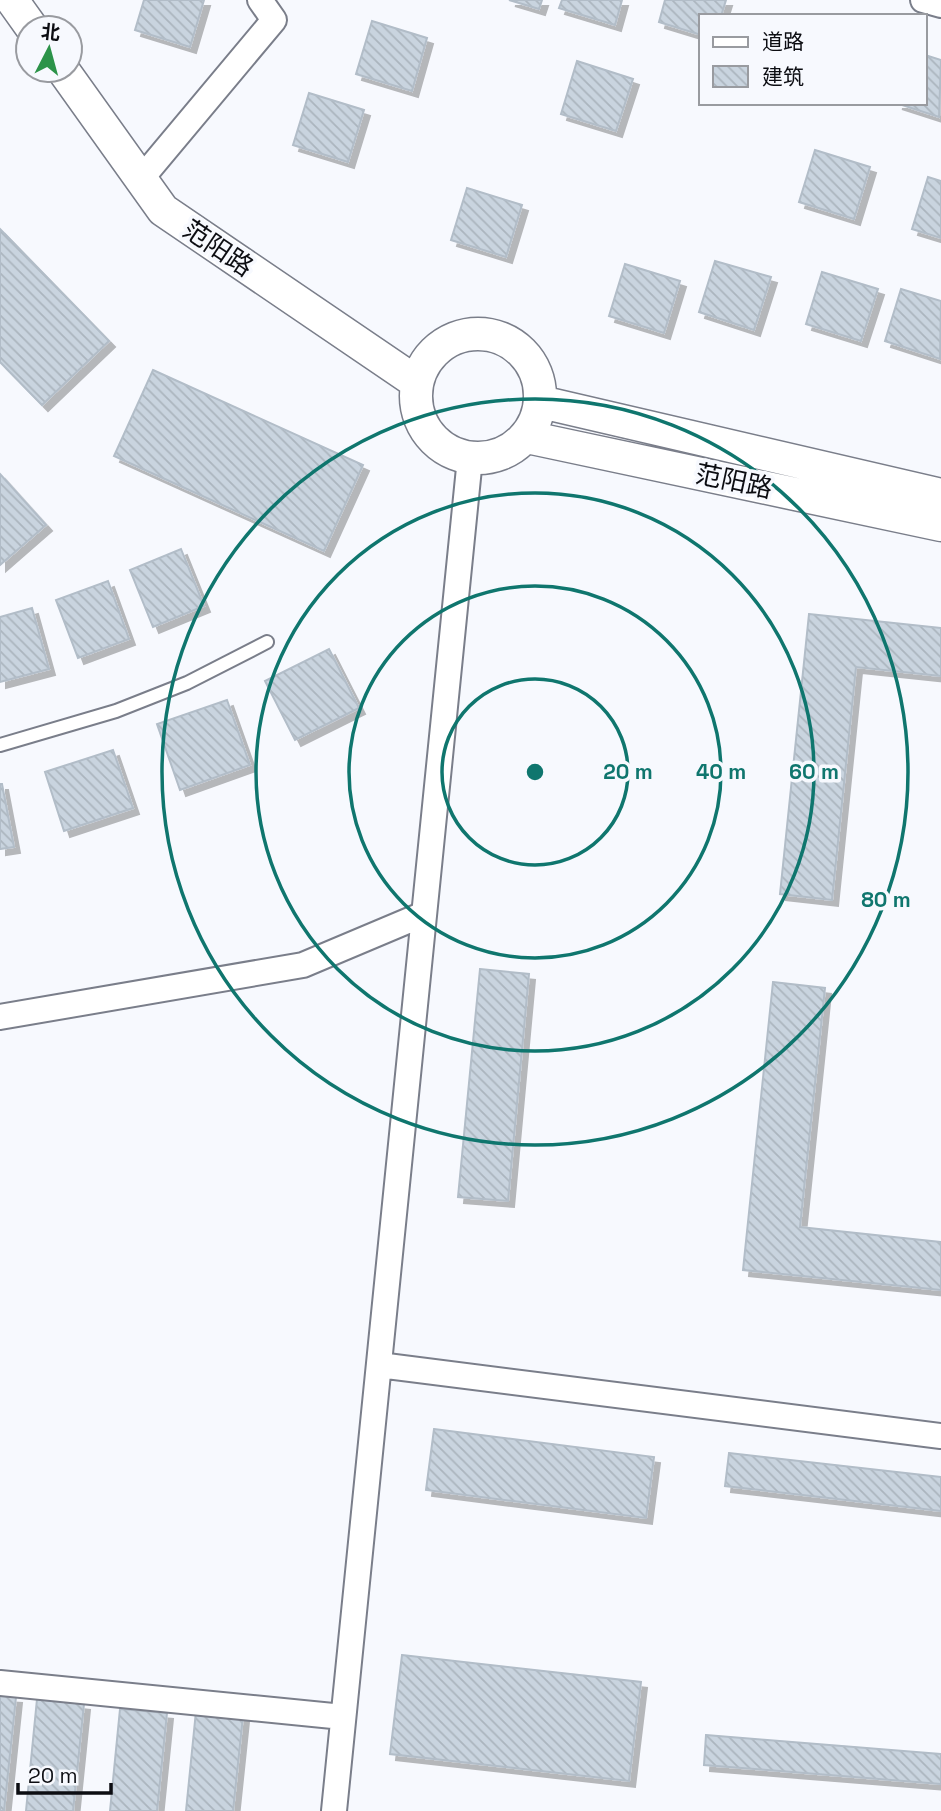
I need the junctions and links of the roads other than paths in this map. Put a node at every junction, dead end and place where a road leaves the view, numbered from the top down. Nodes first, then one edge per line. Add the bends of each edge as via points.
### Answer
1 (260, 0) edge
2 (923, 0) edge
3 (941, 5) edge
4 (72, 84) edge
5 (141, 179) junction
6 (416, 382) junction
7 (541, 402) junction
8 (527, 437) junction
9 (470, 458) junction
10 (941, 495) edge
11 (941, 525) edge
12 (267, 642) dead end
13 (0, 745) edge
14 (424, 914) junction
15 (0, 1017) edge
16 (379, 1365) junction
17 (941, 1436) edge
18 (0, 1683) edge
19 (343, 1717) junction
20 (334, 1811) edge

1 - 5 street via 274,20
2 - 3 street
4 - 5 street, 范阳路
5 - 6 street, 范阳路 via 163,210
6 - 7 street via 439,346 479,333 500,337 532,363
6 - 9 street via 421,424 450,453
7 - 8 street
7 - 10 street, 范阳路
8 - 9 street via 509,451 490,458
8 - 11 street, 范阳路
9 - 14 street
12 - 13 lane via 187,683 116,711
14 - 15 street via 303,965
14 - 16 street
16 - 17 street
16 - 19 street
18 - 19 street
19 - 20 street

